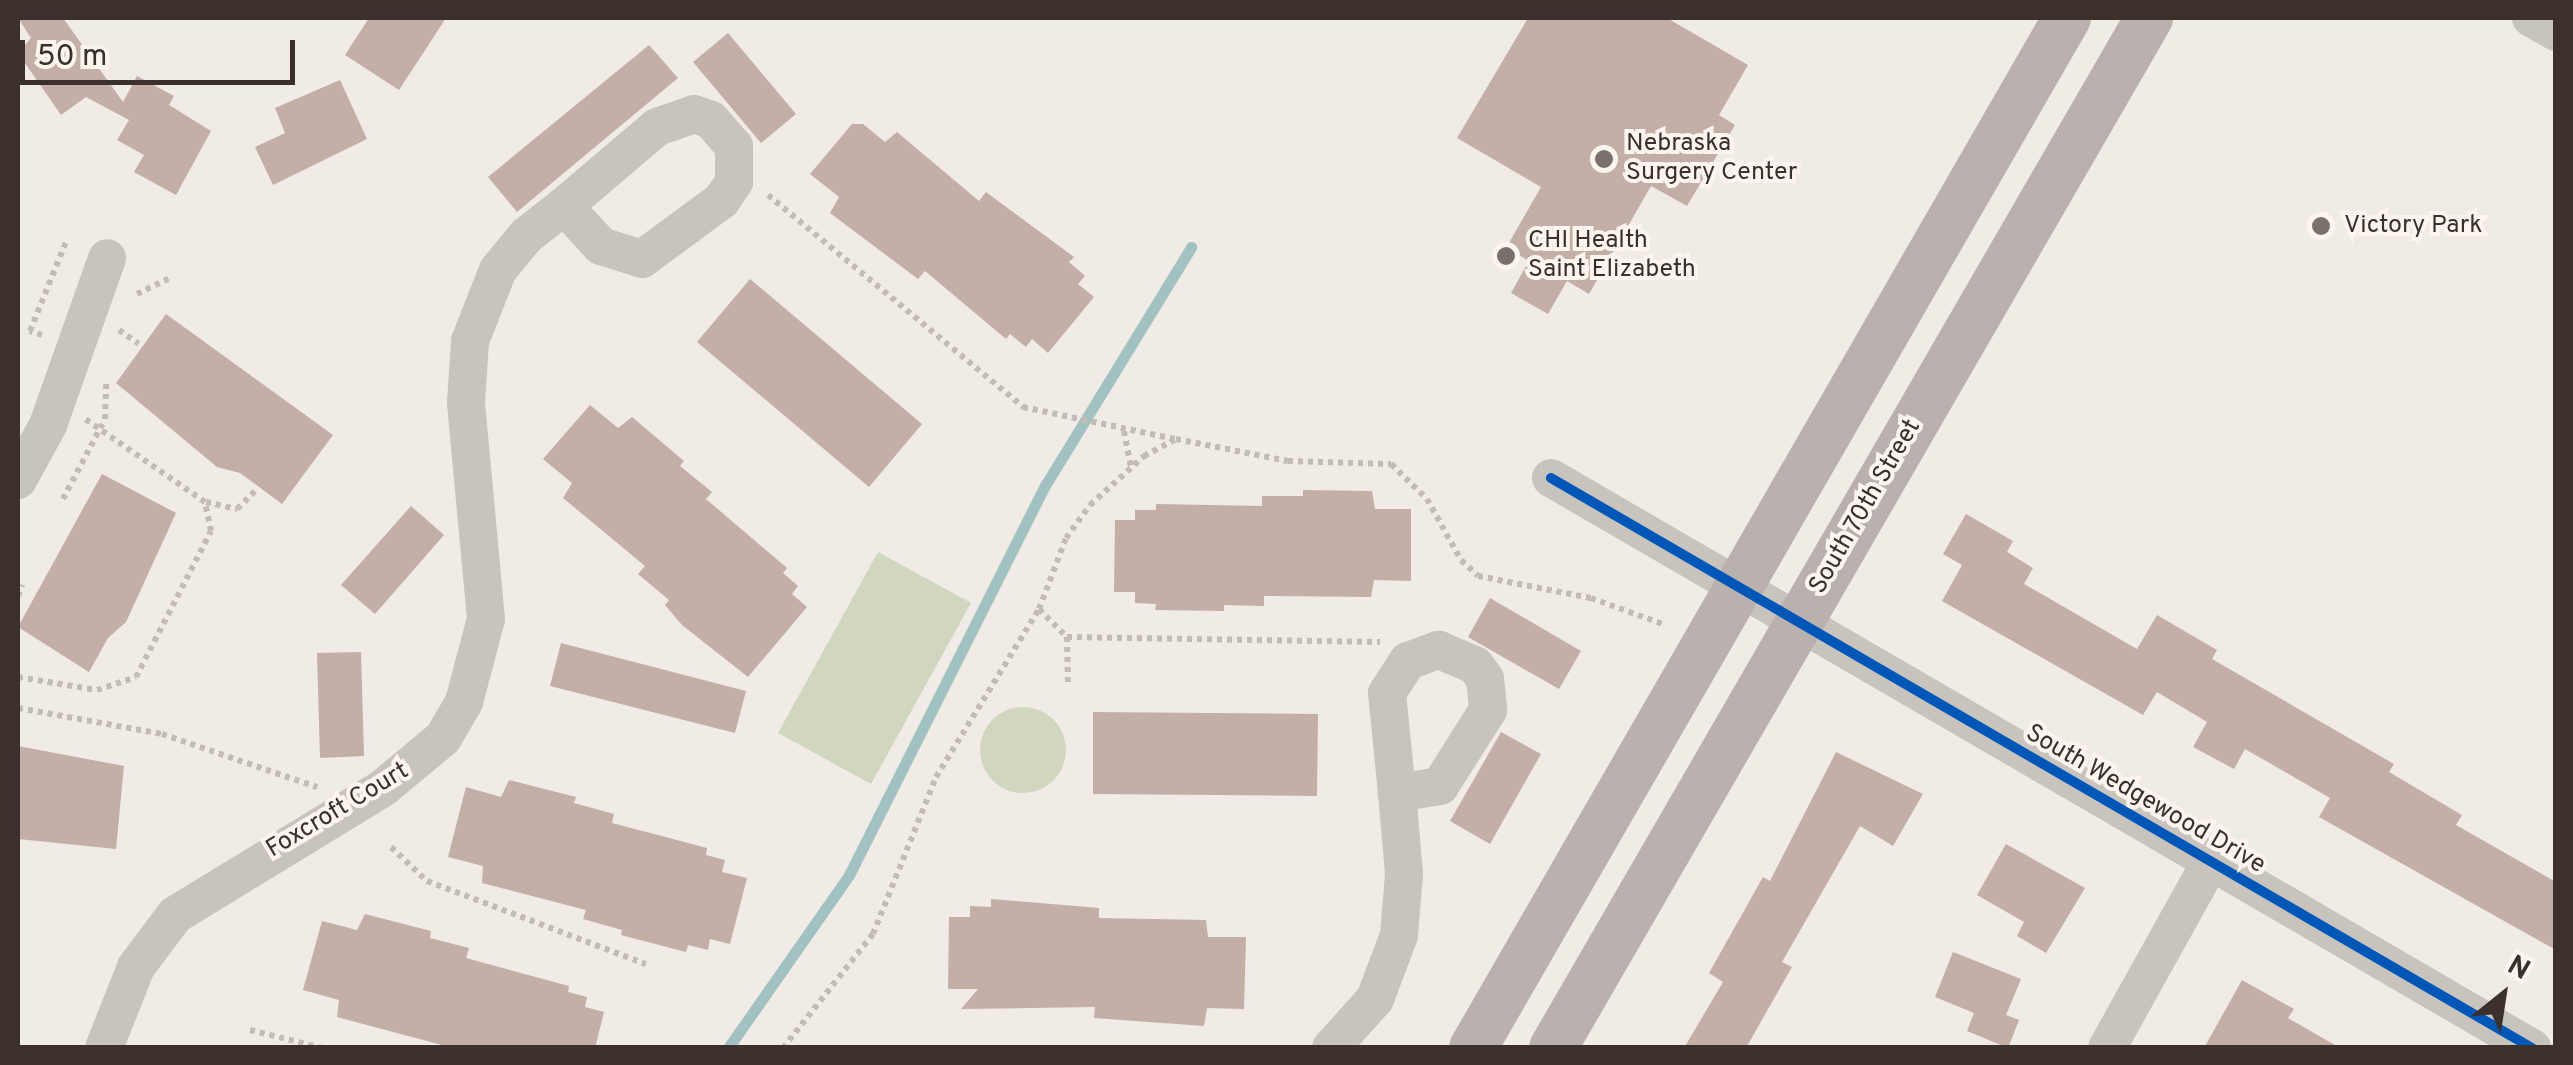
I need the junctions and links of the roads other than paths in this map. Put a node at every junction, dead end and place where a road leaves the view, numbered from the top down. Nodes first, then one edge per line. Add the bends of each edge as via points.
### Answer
1 (2067, 18) edge
2 (2149, 18) edge
3 (2531, 18) edge
4 (2556, 32) edge
5 (564, 206) junction
6 (108, 258) dead end
7 (1551, 478) dead end
8 (18, 480) edge
9 (1737, 589) junction
10 (1797, 624) junction
11 (1397, 792) dead end
12 (2210, 861) junction
13 (104, 1048) edge
14 (1332, 1048) edge
15 (1472, 1048) edge
16 (1553, 1048) edge
17 (2108, 1048) edge
18 (2532, 1048) edge

1 - 9 main road
2 - 10 main road, South 70th Street
3 - 4 street
5 - 5 street, Foxcroft Court via 601,246 642,260 722,200 734,182 734,146 711,120 672,117
5 - 13 street, Foxcroft Court via 498,270 470,341 467,414 486,618 472,689 423,759 175,915 136,967
6 - 8 street via 56,404
7 - 9 street, South Wedgewood Drive
9 - 10 street, South Wedgewood Drive
9 - 15 main road
10 - 12 street, South Wedgewood Drive
10 - 16 main road, South 70th Street
11 - 14 street via 1404,874 1399,935 1375,1000
12 - 17 street
12 - 18 street, South Wedgewood Drive

